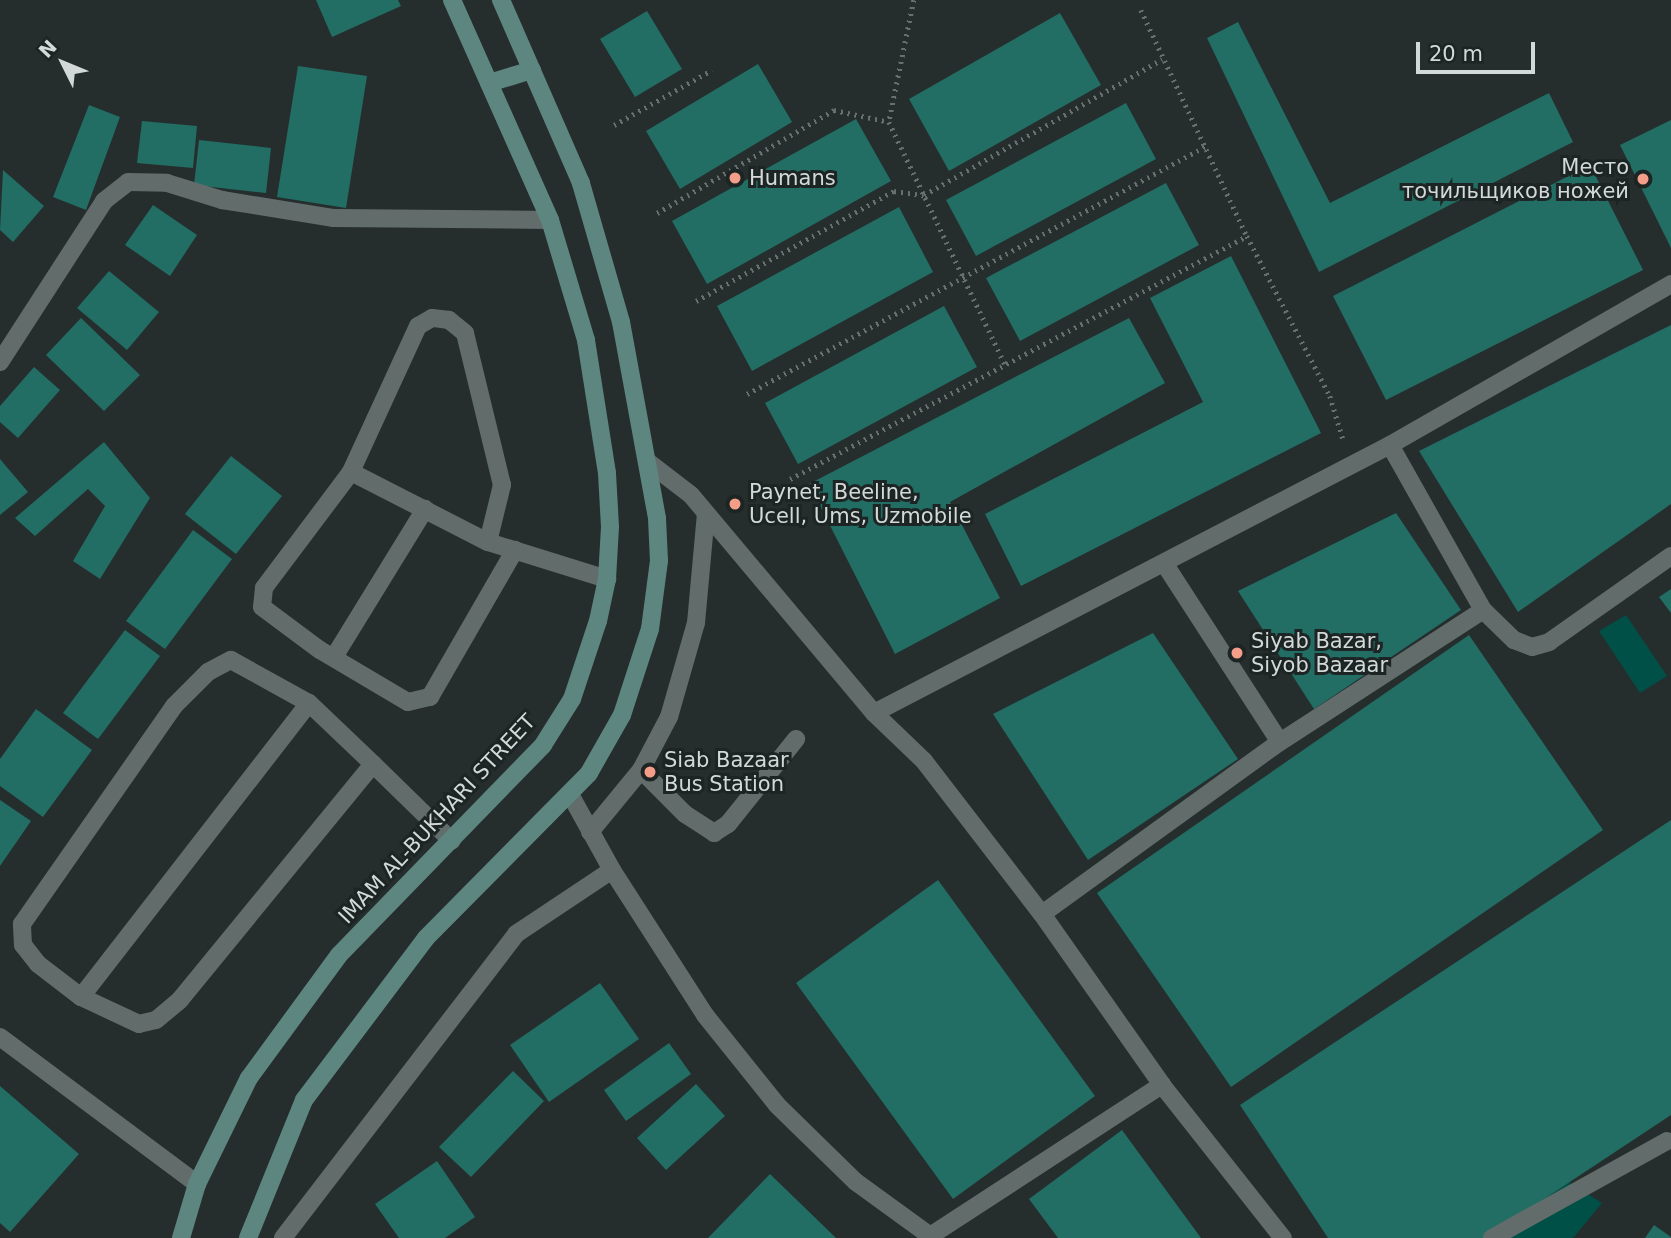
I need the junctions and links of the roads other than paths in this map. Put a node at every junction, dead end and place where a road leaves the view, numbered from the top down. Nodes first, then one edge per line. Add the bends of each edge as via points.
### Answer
1 (452, 0) edge
2 (501, 0) edge
3 (532, 70) junction
4 (489, 83) junction
5 (550, 220) junction
6 (1671, 285) edge
7 (0, 362) edge
8 (1390, 445) junction
9 (648, 462) junction
10 (351, 472) junction
11 (425, 509) junction
12 (706, 514) junction
13 (488, 542) junction
14 (515, 550) junction
15 (1671, 556) edge
16 (1164, 563) junction
17 (607, 579) junction
18 (1483, 610) junction
19 (334, 657) junction
20 (309, 703) junction
21 (874, 713) junction
22 (796, 739) dead end
23 (1280, 742) junction
24 (373, 764) junction
25 (641, 771) junction
26 (571, 796) junction
27 (590, 832) junction
28 (452, 841) junction
29 (612, 870) junction
30 (1042, 914) junction
31 (80, 997) junction
32 (0, 1037) edge
33 (1162, 1085) junction
34 (1667, 1141) dead end
35 (197, 1184) junction
36 (932, 1237) edge
37 (181, 1238) edge
38 (248, 1238) edge
39 (283, 1238) edge
40 (1283, 1238) edge
41 (1492, 1238) edge

1 - 4 main road, IMAM AL-BUKHARI STREET
2 - 3 main road
3 - 4 main road
3 - 9 main road via 581,183 621,322
4 - 5 main road, IMAM AL-BUKHARI STREET
5 - 7 street via 333,218 222,200 167,183 128,183 104,201
5 - 17 main road, IMAM AL-BUKHARI STREET via 586,340 607,473
6 - 8 street
8 - 16 street
8 - 18 street
9 - 12 street via 691,495
9 - 26 main road via 659,561 650,629 622,715
10 - 11 street
10 - 13 street via 418,326 432,318 449,320 465,333 502,485
10 - 19 street via 264,588 261,607
11 - 13 street
11 - 19 street
12 - 21 street
12 - 25 street via 695,623 669,717
13 - 14 street
14 - 17 street
14 - 19 street via 430,697 408,702
15 - 18 street via 1549,642 1532,647 1514,640
16 - 21 street
16 - 23 street
17 - 28 main road, IMAM AL-BUKHARI STREET via 572,699 543,745
18 - 23 street
20 - 24 street
20 - 31 street
20 - 31 street via 231,660 208,672 174,706 22,923 23,945 38,964
21 - 30 street via 924,761
22 - 25 street via 728,824 714,833 685,814
23 - 30 street
24 - 28 street
24 - 31 street via 180,1000 156,1020 139,1024
25 - 27 street
26 - 27 street
26 - 38 main road via 426,938 340,1048 304,1100
27 - 29 street
28 - 35 main road, IMAM AL-BUKHARI STREET via 339,955 249,1078
29 - 36 street via 705,1015 777,1105 856,1182
29 - 39 street via 516,934
30 - 33 street
32 - 35 street
33 - 36 street
33 - 40 street
34 - 41 street
35 - 37 main road, IMAM AL-BUKHARI STREET

